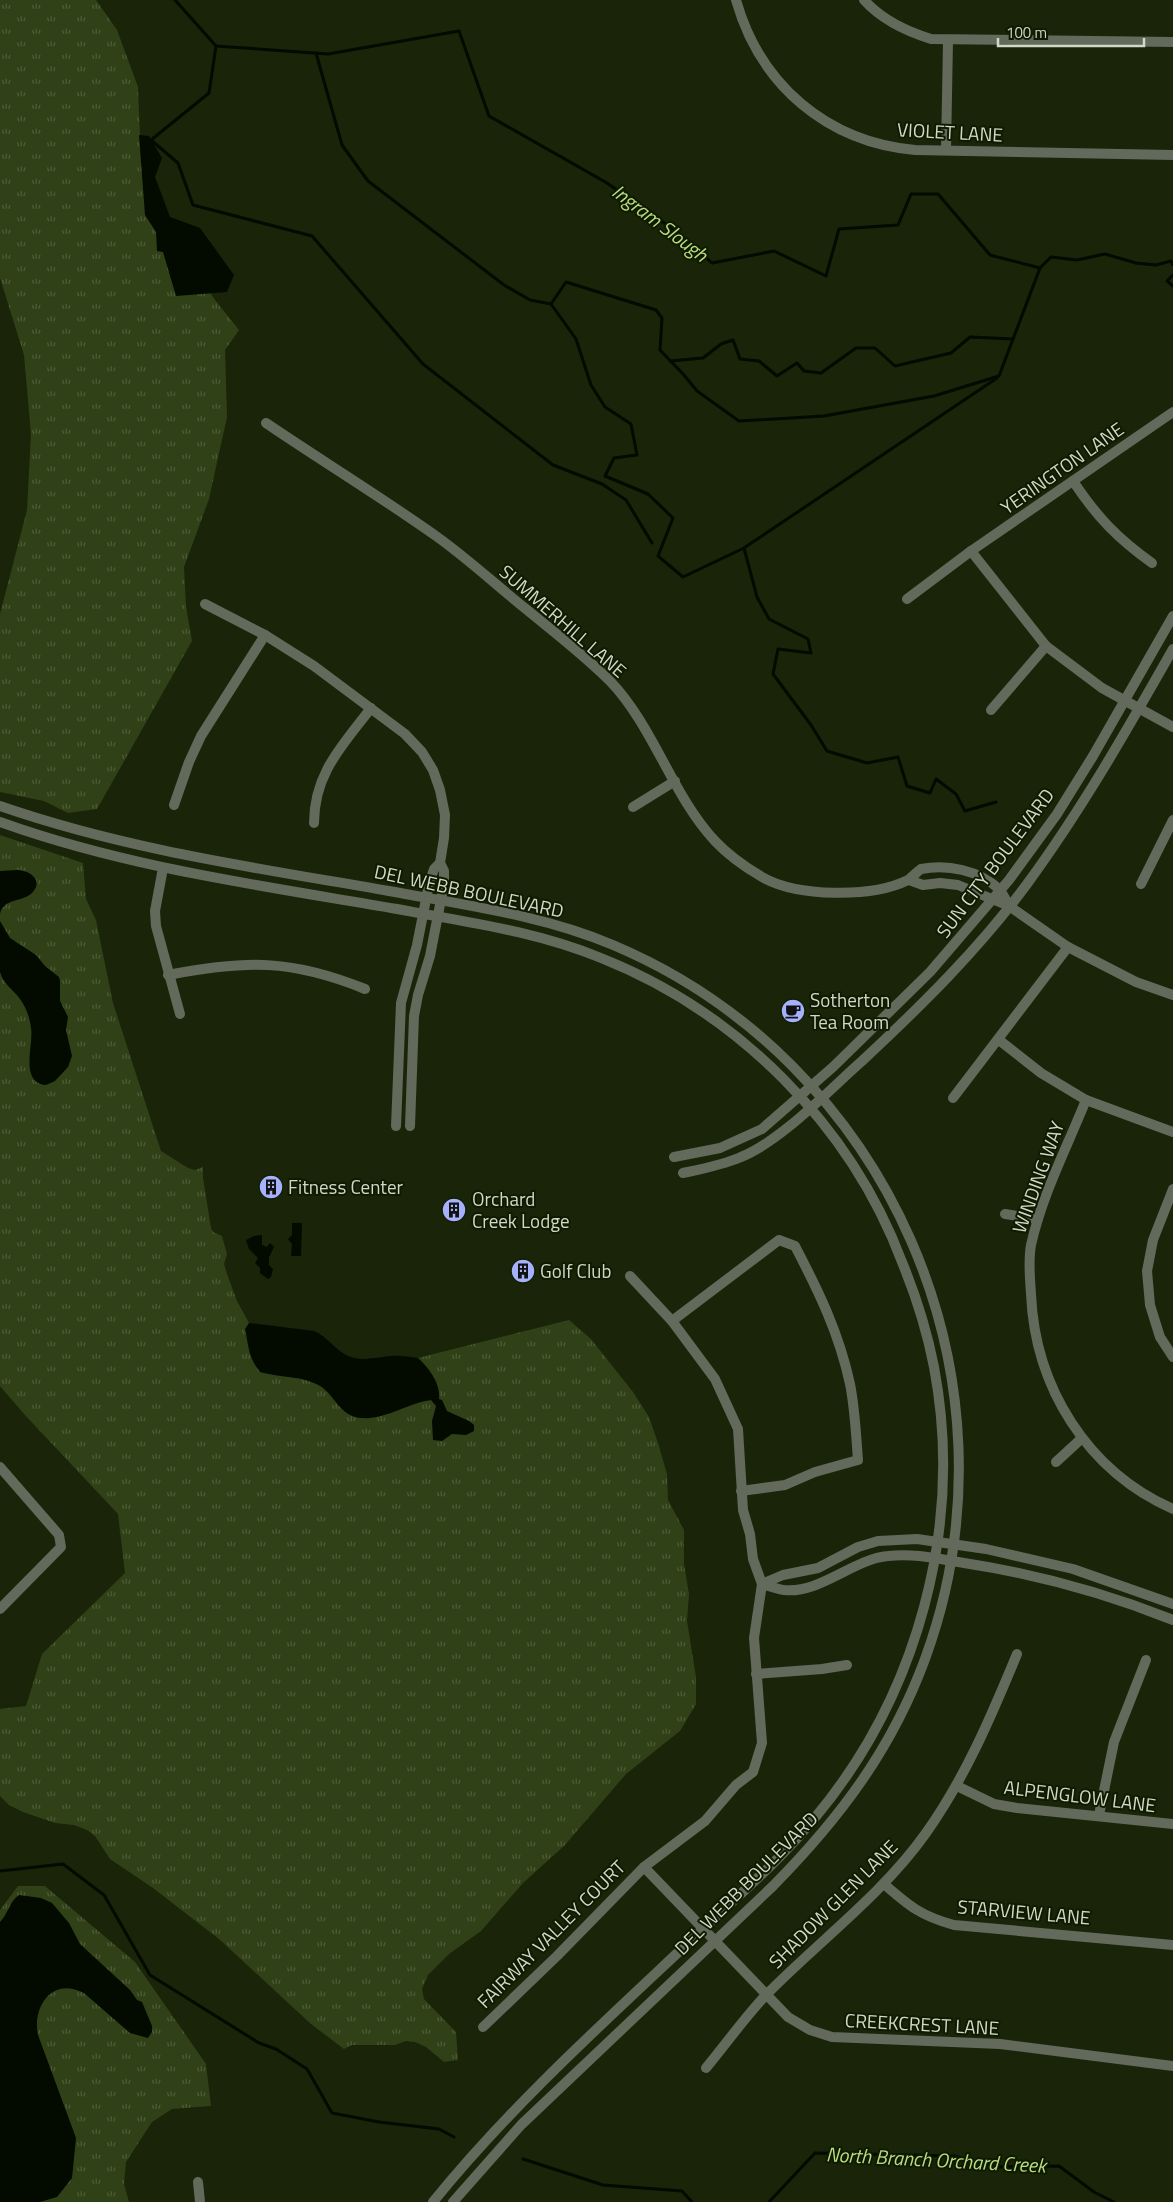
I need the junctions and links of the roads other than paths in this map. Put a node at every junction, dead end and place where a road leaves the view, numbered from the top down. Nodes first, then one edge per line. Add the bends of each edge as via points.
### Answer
1 (736, 0) edge
2 (864, 0) edge
3 (948, 40) junction
4 (1173, 42) edge
5 (946, 150) junction
6 (1173, 155) edge
7 (1173, 412) edge
8 (266, 423) dead end
9 (1073, 481) junction
10 (972, 551) junction
11 (1152, 563) dead end
12 (907, 598) dead end
13 (205, 604) dead end
14 (1173, 616) edge
15 (266, 636) junction
16 (1046, 646) junction
17 (1173, 650) edge
18 (1132, 705) junction
19 (371, 708) junction
20 (991, 710) dead end
21 (1173, 726) edge
22 (674, 781) junction
23 (0, 806) edge
24 (174, 806) dead end
25 (632, 807) dead end
26 (1173, 820) edge
27 (0, 822) edge
28 (314, 823) dead end
29 (440, 862) junction
30 (163, 868) junction
31 (908, 880) junction
32 (1140, 884) dead end
33 (1000, 890) junction
34 (426, 898) junction
35 (992, 900) junction
36 (441, 901) junction
37 (1009, 906) junction
38 (423, 914) junction
39 (438, 916) junction
40 (1068, 947) junction
41 (168, 975) junction
42 (365, 989) dead end
43 (1173, 995) edge
44 (180, 1014) dead end
45 (999, 1040) junction
46 (811, 1086) junction
47 (800, 1096) junction
48 (821, 1097) junction
49 (953, 1098) dead end
50 (1086, 1100) junction
51 (809, 1107) junction
52 (396, 1126) dead end
53 (410, 1126) dead end
54 (1173, 1132) edge
55 (674, 1157) dead end
56 (683, 1173) dead end
57 (1173, 1189) edge
58 (1005, 1214) dead end
59 (1038, 1219) junction
60 (630, 1276) dead end
61 (672, 1320) junction
62 (1173, 1357) edge
63 (1081, 1439) junction
64 (1056, 1462) dead end
65 (0, 1467) edge
66 (741, 1491) junction
67 (1173, 1509) edge
68 (938, 1542) junction
69 (955, 1545) junction
70 (935, 1558) junction
71 (952, 1561) junction
72 (762, 1584) junction
73 (1173, 1604) edge
74 (0, 1610) edge
75 (1173, 1620) edge
76 (1017, 1654) dead end
77 (1146, 1660) dead end
78 (847, 1665) dead end
79 (756, 1674) junction
80 (957, 1786) junction
81 (1099, 1816) junction
82 (1173, 1824) edge
83 (644, 1867) junction
84 (884, 1884) junction
85 (709, 1935) junction
86 (1173, 1945) edge
87 (765, 1996) junction
88 (483, 2027) dead end
89 (1173, 2066) edge
90 (706, 2068) dead end
91 (198, 2182) dead end
92 (200, 2202) edge
93 (433, 2202) edge
94 (453, 2202) edge

1 - 5 street, VIOLET LANE via 757,52 771,75 796,101 846,134 894,148
2 - 3 street via 879,15 909,32
3 - 4 street
3 - 5 street
5 - 6 street, VIOLET LANE
7 - 9 street, YERINGTON LANE
8 - 22 street, SUMMERHILL LANE via 438,537 579,653 610,682 634,711
9 - 10 street, YERINGTON LANE
9 - 11 street via 1107,526
10 - 12 street, YERINGTON LANE
10 - 16 street
13 - 15 street
14 - 18 street, SUN CITY BOULEVARD
15 - 19 street
15 - 24 street via 201,736
16 - 18 street via 1102,688
16 - 20 street
17 - 18 street, SUN CITY BOULEVARD
18 - 21 street
18 - 33 street, SUN CITY BOULEVARD
18 - 37 street, SUN CITY BOULEVARD via 1075,815
19 - 28 street via 331,759 320,780 314,804
19 - 29 street via 405,734 433,770 445,815
22 - 25 street
22 - 31 street, SUMMERHILL LANE via 714,840 735,860 765,878 821,893 851,892
23 - 34 street, DEL WEBB BOULEVARD via 74,830 165,852
26 - 32 street
27 - 30 street, DEL WEBB BOULEVARD
29 - 34 street via 434,869
29 - 36 street via 444,871
30 - 38 street, DEL WEBB BOULEVARD
30 - 41 street via 155,911
31 - 33 street, SUMMERHILL LANE via 921,869 953,868 983,878
31 - 35 street, SUMMERHILL LANE via 923,885 958,885
33 - 35 street, SUN CITY BOULEVARD
33 - 37 street, SUMMERHILL LANE
34 - 36 street, DEL WEBB BOULEVARD
34 - 38 street
35 - 37 street, SUMMERHILL LANE
35 - 46 street, SUN CITY BOULEVARD via 930,972
36 - 39 street
36 - 46 street, DEL WEBB BOULEVARD via 557,925 636,955 688,984 745,1023
37 - 40 street
37 - 48 street, SUN CITY BOULEVARD via 935,990
38 - 39 street, DEL WEBB BOULEVARD
38 - 52 street via 415,957 401,1003
39 - 47 street, DEL WEBB BOULEVARD via 552,941 597,956 645,978 736,1036
39 - 53 street via 414,1016
40 - 43 street via 1136,982
40 - 45 street
41 - 42 street via 247,963 333,976
41 - 44 street
45 - 49 street
45 - 50 street
46 - 47 street, SUN CITY BOULEVARD
46 - 48 street, DEL WEBB BOULEVARD
47 - 51 street, DEL WEBB BOULEVARD
47 - 55 street, SUN CITY BOULEVARD via 749,1137 720,1148
48 - 51 street, SUN CITY BOULEVARD
48 - 69 street, DEL WEBB BOULEVARD via 890,1195 915,1248 934,1300 950,1369 957,1421 959,1483
50 - 54 street
50 - 59 street, WINDING WAY
51 - 56 street, SUN CITY BOULEVARD via 756,1150 725,1163
51 - 68 street, DEL WEBB BOULEVARD via 855,1168 876,1204 919,1307 934,1366 941,1424 943,1482
57 - 62 street via 1153,1240 1147,1272 1150,1304 1160,1337
58 - 59 street
59 - 63 street, WINDING WAY via 1031,1246 1031,1319 1050,1383
60 - 61 street
61 - 66 street via 715,1379 738,1429
61 - 66 street via 779,1240 795,1246 824,1302 851,1386 858,1460 784,1485
63 - 64 street
63 - 67 street, WINDING WAY via 1114,1473 1153,1500
65 - 74 street via 59,1535 61,1547
66 - 72 street via 753,1559
68 - 69 street
68 - 70 street, DEL WEBB BOULEVARD
68 - 72 street via 878,1541 858,1547 818,1568 783,1575
69 - 71 street, DEL WEBB BOULEVARD
69 - 73 street via 986,1549 1073,1570
70 - 71 street
70 - 72 street via 881,1556 801,1588 785,1590
70 - 85 street, DEL WEBB BOULEVARD via 926,1602 908,1657 867,1745 831,1799
71 - 75 street via 1070,1585
71 - 85 street, DEL WEBB BOULEVARD via 924,1663 881,1752 855,1792 813,1844
72 - 79 street, FAIRWAY VALLEY COURT via 754,1638
76 - 80 street, SHADOW GLEN LANE
77 - 81 street via 1114,1742
78 - 79 street
79 - 83 street, FAIRWAY VALLEY COURT via 762,1743 753,1772 736,1785 705,1821
80 - 81 street, ALPENGLOW LANE via 994,1804
80 - 84 street, SHADOW GLEN LANE via 925,1834
81 - 82 street, ALPENGLOW LANE
83 - 85 street, CREEKCREST LANE
83 - 88 street, FAIRWAY VALLEY COURT
84 - 86 street, STARVIEW LANE via 916,1912 935,1920
84 - 87 street, SHADOW GLEN LANE
85 - 87 street, CREEKCREST LANE
85 - 93 street, DEL WEBB BOULEVARD via 510,2114
85 - 94 street, DEL WEBB BOULEVARD via 521,2125
87 - 89 street, CREEKCREST LANE via 788,2017 810,2030 832,2037 1000,2044
87 - 90 street, SHADOW GLEN LANE
91 - 92 street

